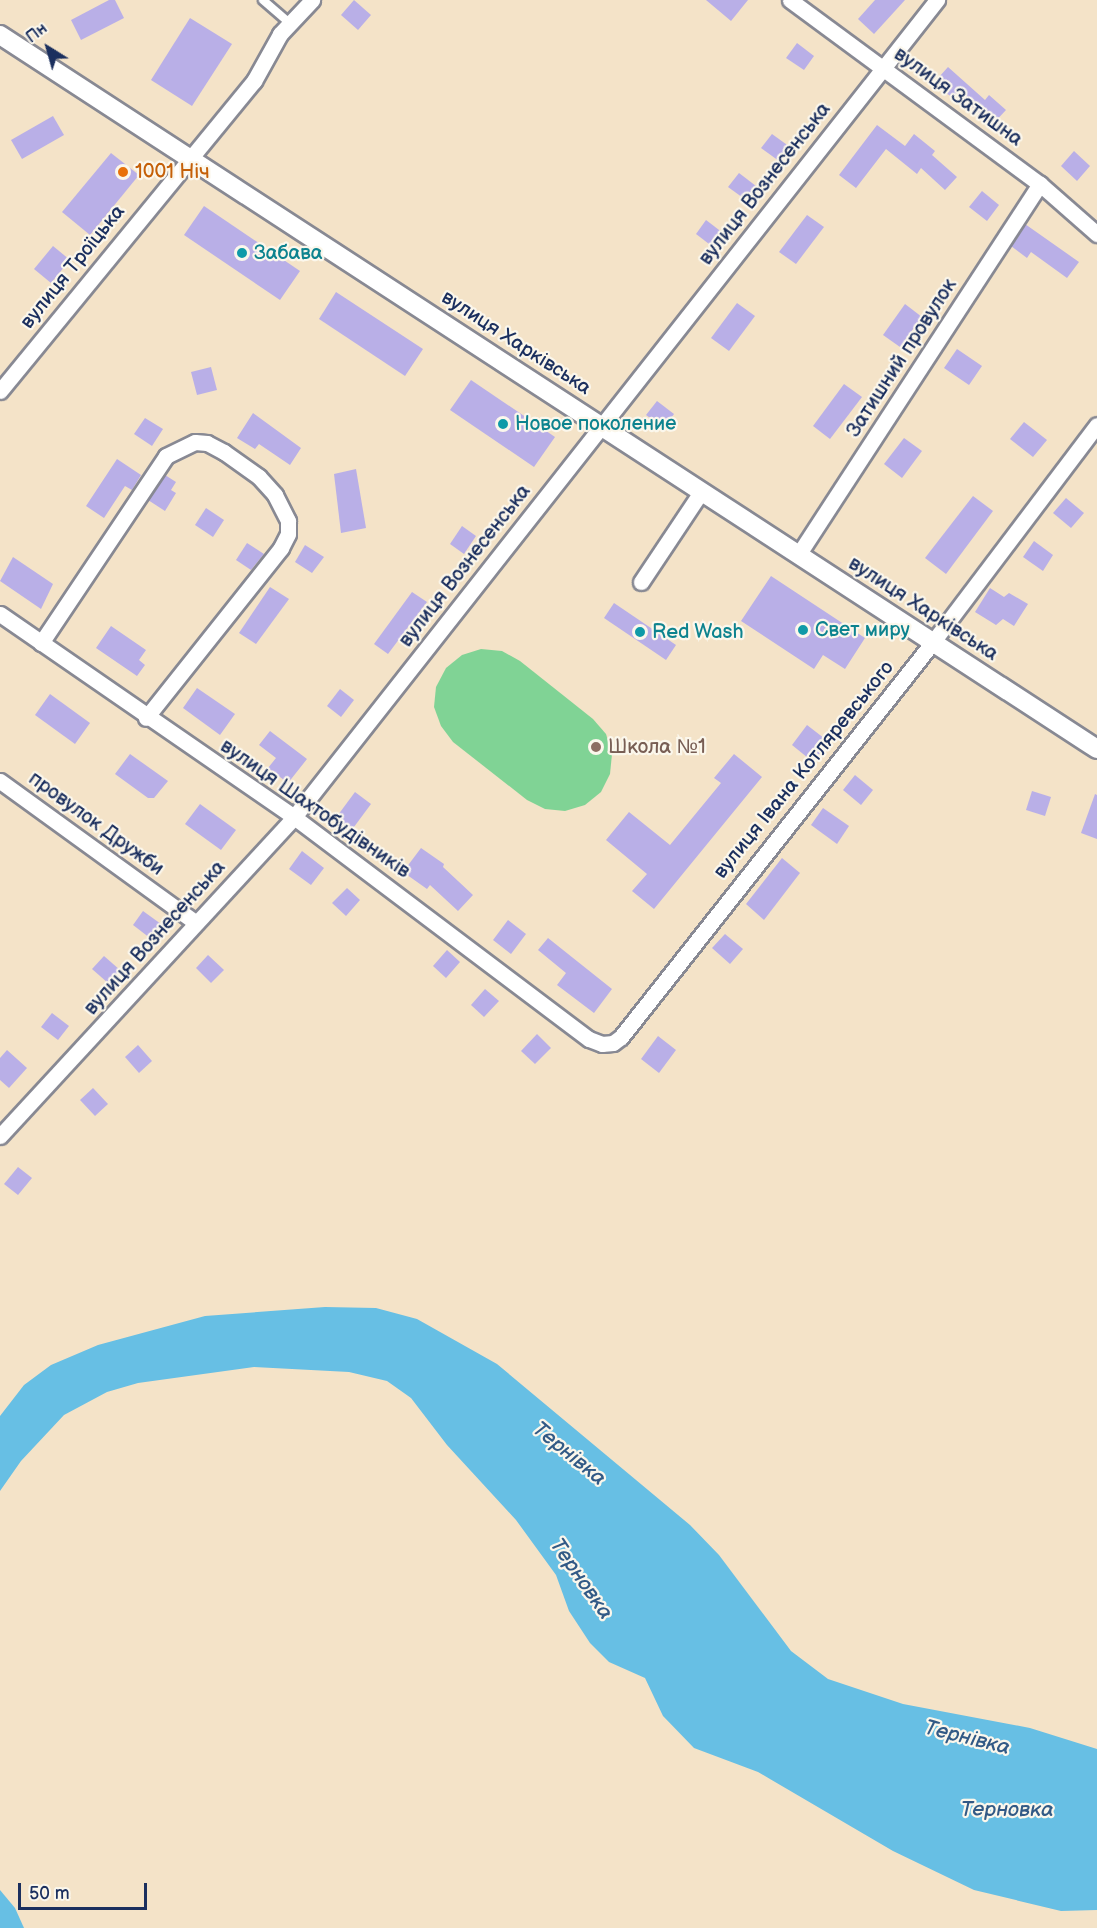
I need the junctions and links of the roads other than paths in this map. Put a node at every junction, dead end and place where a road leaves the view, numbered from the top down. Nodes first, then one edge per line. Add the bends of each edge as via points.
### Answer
1 (263, 0) edge
2 (312, 0) edge
3 (790, 0) edge
4 (937, 0) edge
5 (289, 23) junction
6 (0, 34) edge
7 (882, 67) junction
8 (188, 158) junction
9 (1040, 184) junction
10 (1097, 234) edge
11 (0, 391) edge
12 (1097, 425) edge
13 (602, 427) junction
14 (701, 492) junction
15 (798, 555) junction
16 (641, 582) dead end
17 (0, 614) edge
18 (932, 642) junction
19 (41, 643) junction
20 (146, 718) junction
21 (1097, 749) edge
22 (0, 781) edge
23 (294, 817) junction
24 (196, 923) junction
25 (602, 1044) joint
26 (0, 1136) edge

1 - 5 lane
2 - 5 street, вулиця Троїцька
3 - 7 street, вулиця Затишна
4 - 7 street, вулиця Вознесенська
5 - 8 street, вулиця Троїцька via 254,81
6 - 8 street, вулиця Харківська
7 - 9 street, вулиця Затишна
7 - 13 street, вулиця Вознесенська
8 - 11 street, вулиця Троїцька
8 - 13 street, вулиця Харківська
9 - 10 street, вулиця Затишна
9 - 15 street, Затишний провулок
12 - 18 street, вулиця Івана Котляревського
13 - 14 street, вулиця Харківська
13 - 23 street, вулиця Вознесенська
14 - 15 street, вулиця Харківська
14 - 16 street
15 - 18 street, вулиця Харківська
17 - 19 street, вулиця Шахтобудівників
18 - 21 street, вулиця Харківська
18 - 25 street, вулиця Івана Котляревського via 621,1037
19 - 20 street, вулиця Шахтобудівників
19 - 20 street via 166,456 195,442 224,452 259,477 288,521 288,534
20 - 23 street, вулиця Шахтобудівників
22 - 24 street, провулок Дружби
23 - 24 street, вулиця Вознесенська
23 - 25 street, вулиця Шахтобудівників via 589,1039
24 - 26 street, вулиця Вознесенська

